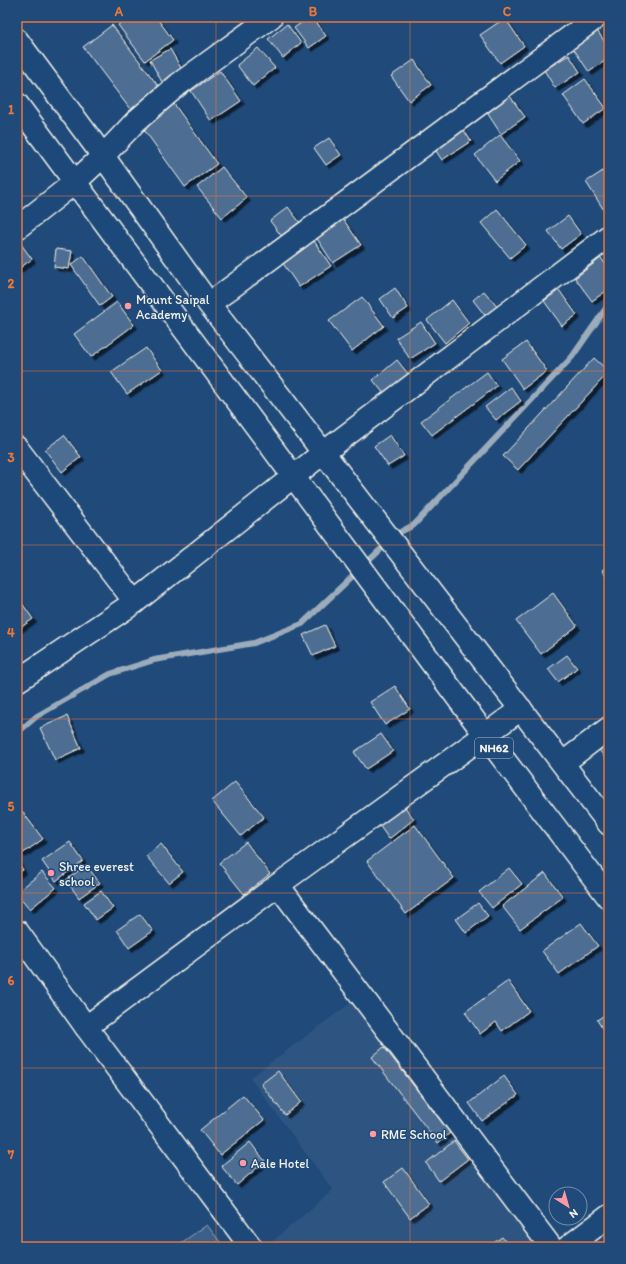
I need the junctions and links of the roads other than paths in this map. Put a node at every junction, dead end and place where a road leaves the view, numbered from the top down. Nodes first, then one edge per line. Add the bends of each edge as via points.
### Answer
1 (270, 17) edge
2 (597, 17) edge
3 (17, 40) edge
4 (17, 104) edge
5 (103, 156) junction
6 (74, 183) junction
7 (17, 228) edge
8 (609, 236) edge
9 (209, 304) junction
10 (17, 448) edge
11 (323, 453) junction
12 (293, 476) junction
13 (135, 602) junction
14 (17, 681) edge
15 (521, 710) junction
16 (609, 728) edge
17 (486, 736) junction
18 (563, 763) junction
19 (609, 824) edge
20 (278, 886) junction
21 (609, 898) edge
22 (17, 931) edge
23 (86, 1027) junction
24 (609, 1216) edge
25 (251, 1247) edge
26 (551, 1247) edge
27 (568, 1247) edge

1 - 5 street via 179,84
2 - 9 street
3 - 5 street
4 - 6 street, NH62
5 - 6 street
5 - 9 street
6 - 7 street
6 - 12 street, NH62
8 - 11 street
9 - 11 street
10 - 13 street
11 - 12 street
11 - 15 street
12 - 13 street
12 - 17 street, NH62
13 - 14 street
15 - 17 street
15 - 18 street
16 - 18 street
17 - 20 street
17 - 21 street, NH62
18 - 19 street
20 - 23 street
20 - 26 street
22 - 23 street
23 - 25 street
24 - 27 street

